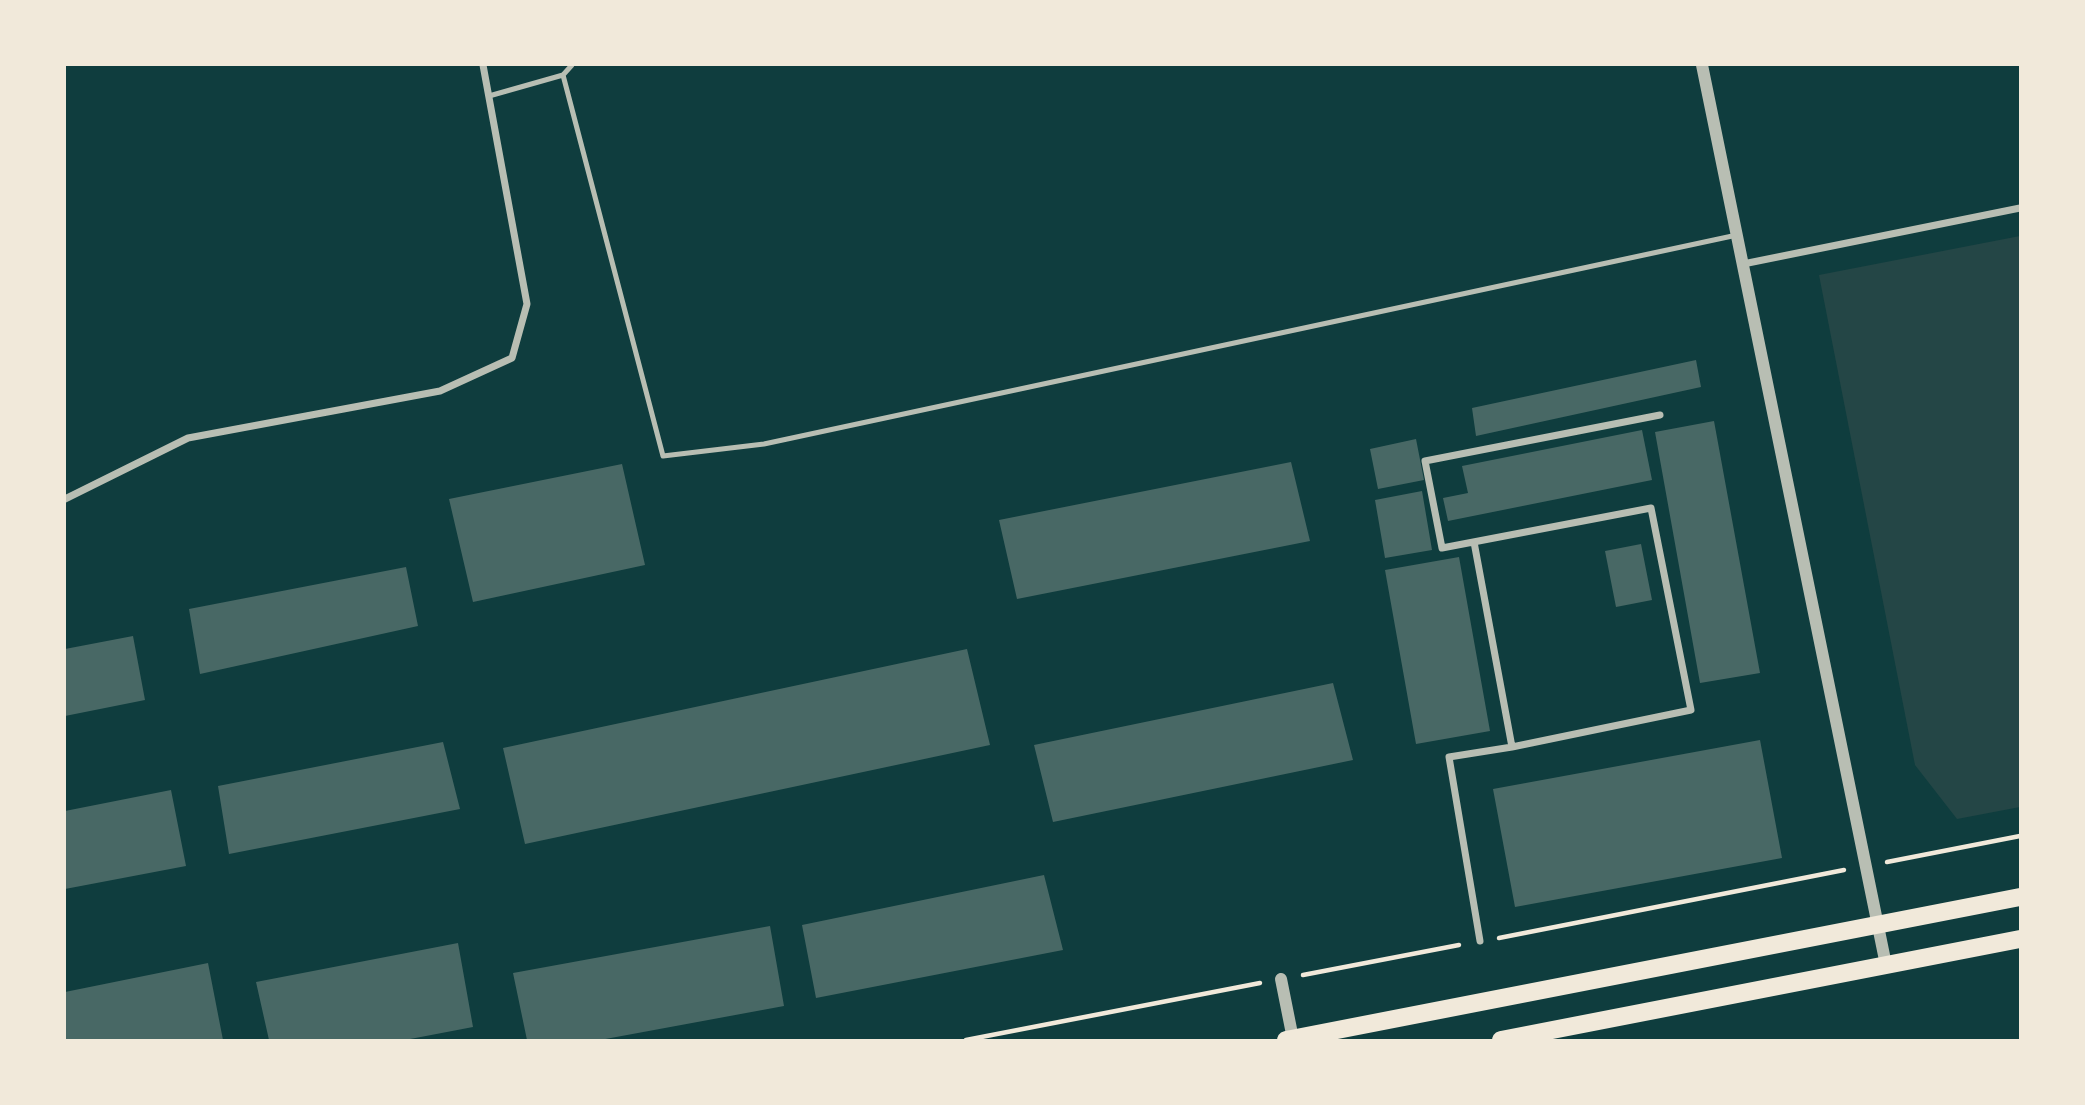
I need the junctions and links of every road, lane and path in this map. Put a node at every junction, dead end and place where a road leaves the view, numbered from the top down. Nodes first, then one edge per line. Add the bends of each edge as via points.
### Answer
1 (483, 65) edge
2 (572, 65) edge
3 (1702, 65) edge
4 (563, 75) junction
5 (489, 96) junction
6 (2020, 208) edge
7 (1737, 234) junction
8 (1743, 264) junction
9 (1660, 415) dead end
10 (65, 499) edge
11 (1474, 542) junction
12 (1512, 747) junction
13 (2020, 897) edge
14 (1878, 925) junction
15 (2020, 939) edge
16 (1480, 941) dead end
17 (1886, 965) junction
18 (1282, 979) dead end
19 (1290, 1040) edge
20 (1501, 1040) edge

1 - 5 street
2 - 4 lane
3 - 7 street
4 - 5 lane
4 - 7 lane via 663,456 764,444
5 - 10 street via 527,303 512,358 440,391 188,438
6 - 8 street
7 - 8 street
8 - 14 street
9 - 11 street via 1425,461 1442,548
11 - 12 street
11 - 12 street via 1651,508 1691,710
12 - 16 street via 1449,757
13 - 14 main road
14 - 17 street
14 - 19 main road
15 - 17 main road
17 - 20 main road
18 - 19 street

